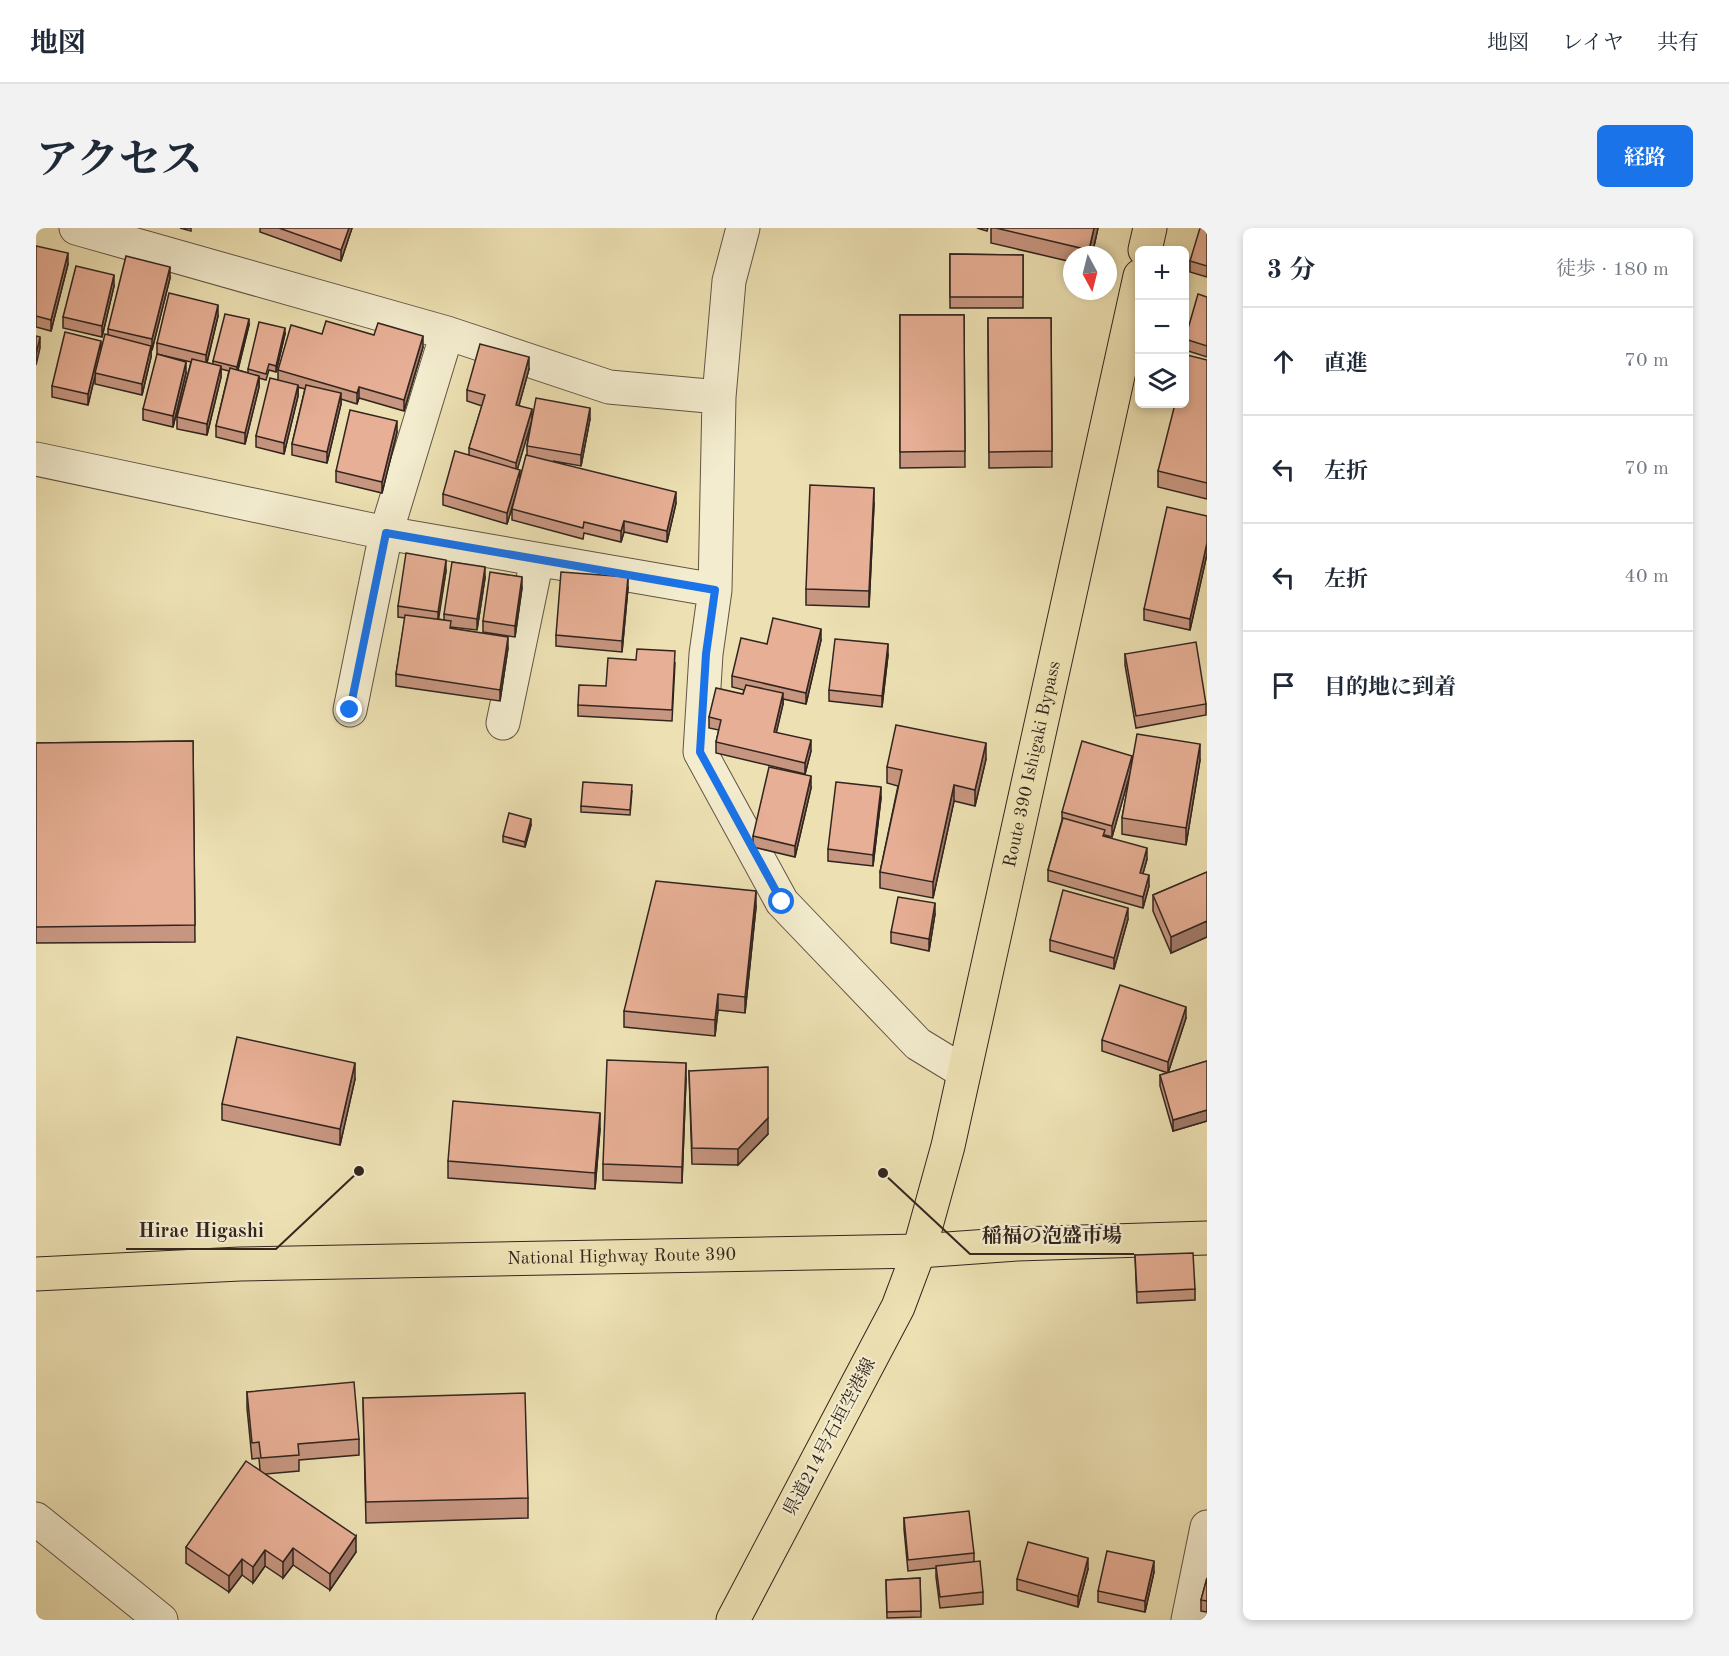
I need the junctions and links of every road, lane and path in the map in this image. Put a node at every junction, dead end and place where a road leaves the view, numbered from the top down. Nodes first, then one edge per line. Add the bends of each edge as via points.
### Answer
1 (76, 228) edge
2 (743, 228) edge
3 (1150, 228) edge
4 (1146, 246) edge
5 (1135, 299) edge
6 (447, 333) junction
7 (719, 397) junction
8 (36, 459) edge
9 (386, 533) junction
10 (537, 560) junction
11 (715, 590) junction
12 (350, 710) dead end
13 (503, 723) dead end
14 (964, 1072) junction
15 (1207, 1238) edge
16 (919, 1251) junction
17 (36, 1274) edge
18 (36, 1519) edge
19 (1207, 1527) edge
20 (1191, 1619) edge
21 (161, 1620) edge
22 (733, 1620) edge

1 - 6 street
2 - 7 street via 729,281
3 - 4 main road
5 - 14 main road, Route 390 Ishigaki Bypass
6 - 7 street via 609,387
6 - 9 street
7 - 11 street
8 - 9 street
9 - 10 street
9 - 12 street
10 - 11 street
10 - 13 street
11 - 14 street via 706,654 700,752 782,902 918,1044
14 - 16 main road, Route 390 Ishigaki Bypass
15 - 16 main road, National Highway Route 390
16 - 17 main road, National Highway Route 390 via 240,1264
16 - 22 main road, 県道214号石垣空港線 via 894,1316
18 - 21 street
19 - 20 street

